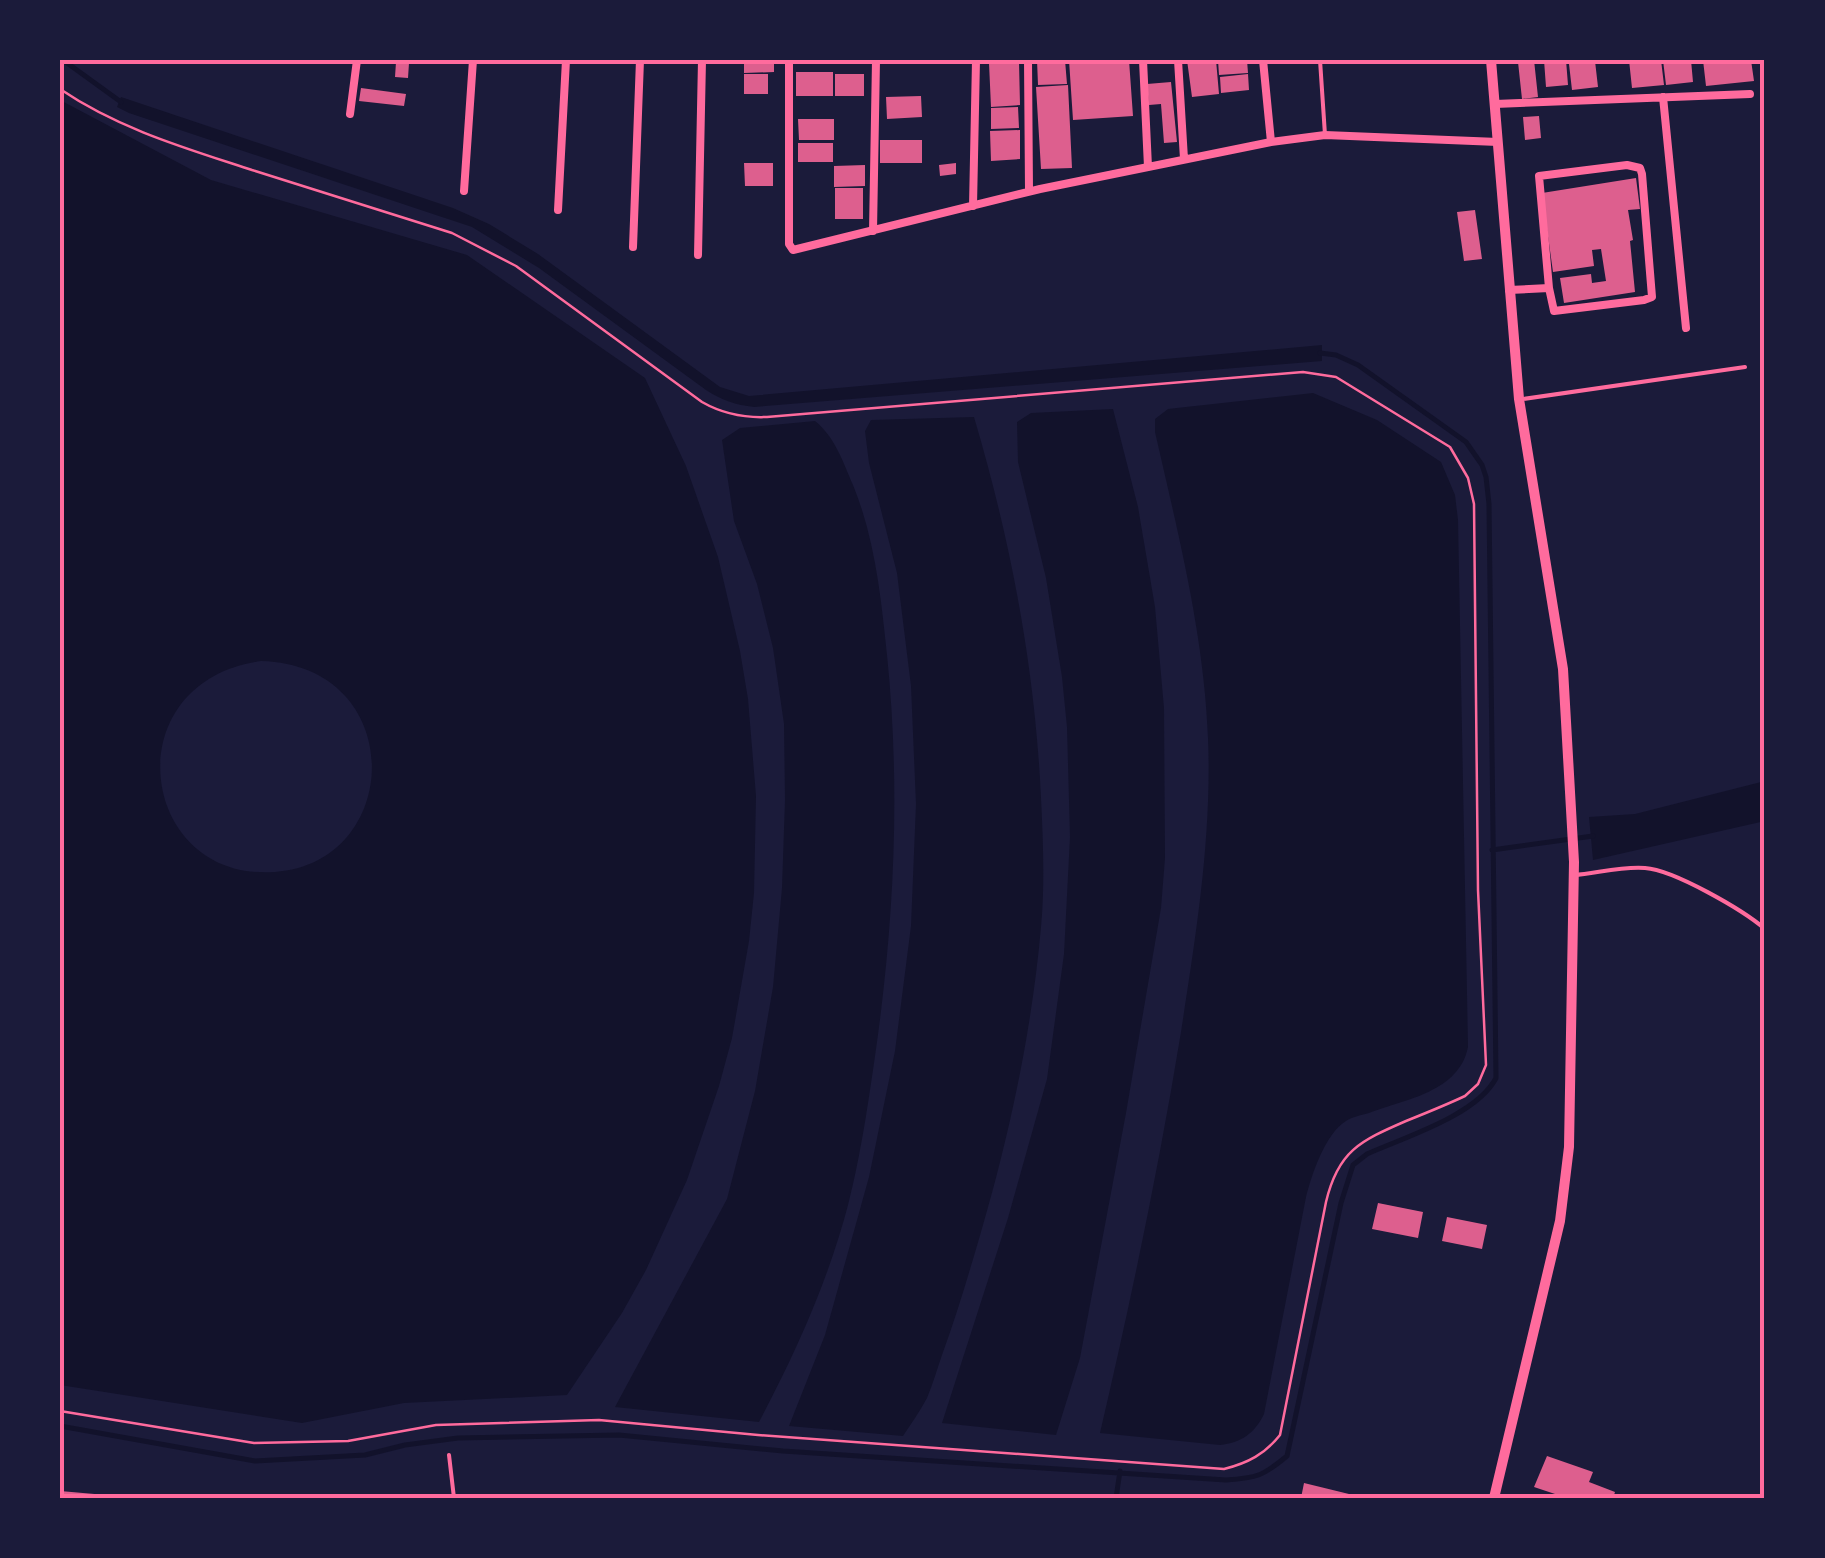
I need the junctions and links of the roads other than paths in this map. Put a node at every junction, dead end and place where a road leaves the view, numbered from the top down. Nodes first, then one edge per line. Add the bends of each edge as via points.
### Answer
1 (357, 60) edge
2 (473, 60) edge
3 (566, 60) edge
4 (640, 60) edge
5 (702, 60) edge
6 (789, 60) edge
7 (876, 60) edge
8 (976, 60) edge
9 (1028, 60) edge
10 (1142, 60) edge
11 (1178, 60) edge
12 (1263, 60) edge
13 (1320, 60) edge
14 (1492, 60) edge
15 (1750, 94) dead end
16 (1663, 97) junction
17 (1495, 104) junction
18 (350, 114) dead end
19 (1324, 135) junction
20 (1271, 142) junction
21 (1498, 142) junction
22 (1184, 160) junction
23 (1148, 166) junction
24 (464, 191) dead end
25 (1029, 192) junction
26 (973, 206) junction
27 (558, 210) dead end
28 (873, 231) junction
29 (632, 248) dead end
30 (698, 256) dead end
31 (1549, 288) junction
32 (1509, 290) junction
33 (1686, 328) dead end
34 (1745, 367) dead end
35 (1518, 400) junction
36 (1574, 875) junction
37 (1765, 928) edge
38 (450, 1454) dead end
39 (454, 1498) edge
40 (1494, 1498) edge

1 - 18 street
2 - 24 street
3 - 27 street
4 - 29 street
5 - 30 street
6 - 28 street via 788,244 796,251
7 - 28 street
8 - 26 street
9 - 25 street
10 - 23 street
11 - 22 street
12 - 20 street
13 - 19 lane
14 - 17 main road
15 - 16 street
16 - 17 street
16 - 33 street
17 - 21 main road
19 - 20 street
19 - 21 street
20 - 22 street
21 - 32 main road
22 - 23 street
23 - 25 street
25 - 26 street
26 - 28 street
31 - 31 street via 1554,311 1652,297 1640,168 1538,176
31 - 32 street
32 - 35 main road
34 - 35 lane
35 - 36 main road via 1563,669
36 - 37 lane via 1646,868 1667,873 1744,910
36 - 40 main road via 1569,1146 1560,1221
38 - 39 lane

